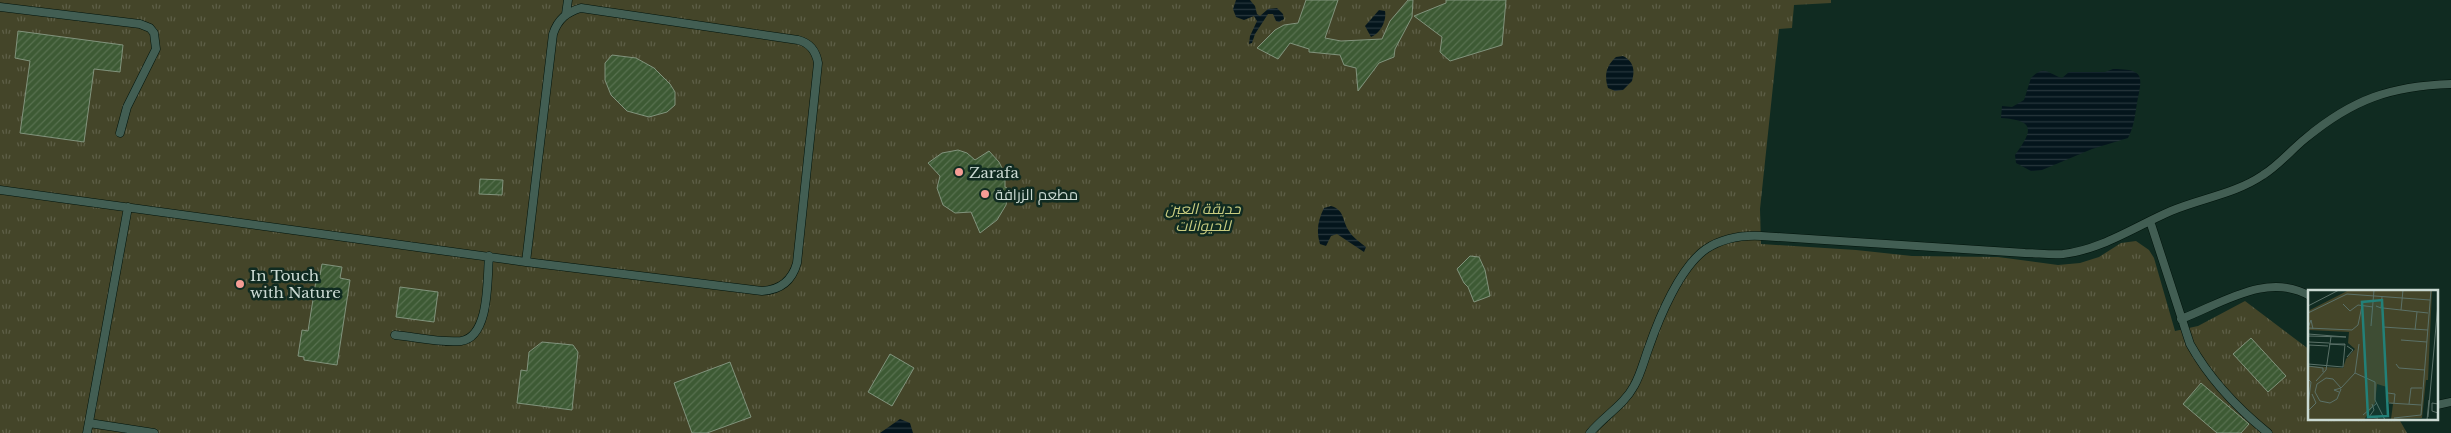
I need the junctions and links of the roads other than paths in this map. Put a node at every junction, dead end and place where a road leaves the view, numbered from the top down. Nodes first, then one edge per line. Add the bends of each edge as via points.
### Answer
1 (568, 0) edge
2 (0, 7) edge
3 (566, 14) junction
4 (2451, 84) edge
5 (120, 133) dead end
6 (0, 190) edge
7 (128, 207) junction
8 (2150, 221) junction
9 (489, 256) junction
10 (526, 262) junction
11 (2308, 295) edge
12 (2181, 319) junction
13 (396, 335) dead end
14 (2451, 402) edge
15 (2438, 405) edge
16 (89, 423) junction
17 (87, 433) edge
18 (154, 433) edge
19 (1590, 433) edge
20 (2268, 433) edge

1 - 3 lane
2 - 5 lane via 140,24 150,28 156,37 156,49 126,107
3 - 10 lane via 556,26 552,42
3 - 10 lane via 590,8 798,40 814,50 818,63 797,263 785,284 762,291
4 - 8 lane via 2409,86 2368,98 2319,127 2251,183
6 - 7 lane
7 - 9 lane
7 - 16 lane
8 - 12 lane
8 - 19 lane via 2105,242 2063,254 1743,235 1729,238 1705,250 1685,272 1660,319 1634,386
9 - 10 lane
9 - 13 lane via 482,322 474,335 461,341
11 - 12 lane via 2282,288 2250,290
12 - 20 lane via 2200,362 2228,396
14 - 15 lane
16 - 17 lane
16 - 18 lane

